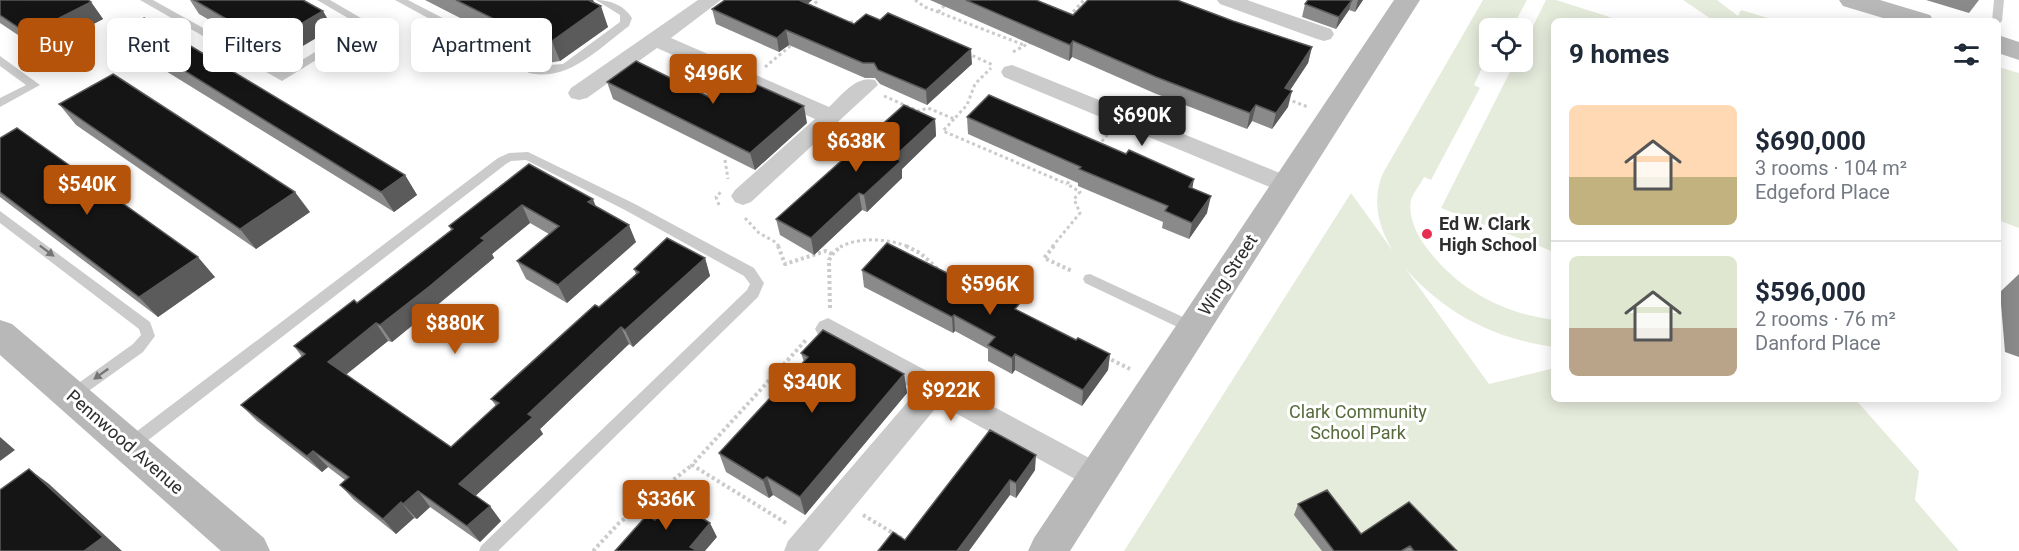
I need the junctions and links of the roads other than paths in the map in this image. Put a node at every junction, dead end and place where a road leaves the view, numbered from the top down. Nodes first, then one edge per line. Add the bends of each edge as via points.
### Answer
1 (145, 0) edge
2 (322, 0) edge
3 (400, 0) edge
4 (601, 0) edge
5 (711, 0) edge
6 (1407, 0) edge
7 (1852, 0) edge
8 (1999, 0) edge
9 (1236, 1) edge
10 (1911, 18) edge
11 (1997, 18) edge
12 (1324, 34) dead end
13 (656, 39) junction
14 (2001, 45) edge
15 (2019, 51) edge
16 (0, 60) edge
17 (1004, 62) road end
18 (866, 86) road end
19 (579, 93) dead end
20 (0, 103) edge
21 (832, 117) junction
22 (1287, 185) junction
23 (737, 207) road end
24 (0, 216) edge
25 (1089, 279) road end
26 (1193, 328) junction
27 (828, 329) dead end
28 (0, 334) edge
29 (936, 388) junction
30 (71, 396) junction
31 (129, 446) junction
32 (1096, 476) junction
33 (250, 551) edge
34 (487, 551) edge
35 (800, 551) edge
36 (1048, 551) edge

1 - 2 lane via 282,77 368,25
3 - 4 lane via 533,69 545,71 567,67 625,24 624,13
5 - 13 street
6 - 22 street, Wing Street
7 - 10 street
8 - 11 lane
9 - 12 street
13 - 19 street
13 - 21 street
14 - 15 street
16 - 20 lane via 34,85
17 - 22 street via 1121,117
18 - 21 street
21 - 23 street
22 - 26 street, Wing Street
24 -> 30 lane via 145,326 148,336 138,348
25 - 26 lane
26 - 32 street, Wing Street
27 - 29 street
28 - 30 street, Pennwood Avenue
29 - 32 street
29 - 35 street
30 - 31 street, Pennwood Avenue
31 - 33 street, Pennwood Avenue
31 - 34 lane via 502,161 528,156 749,272 757,283 753,293
32 - 36 street, Wing Street

